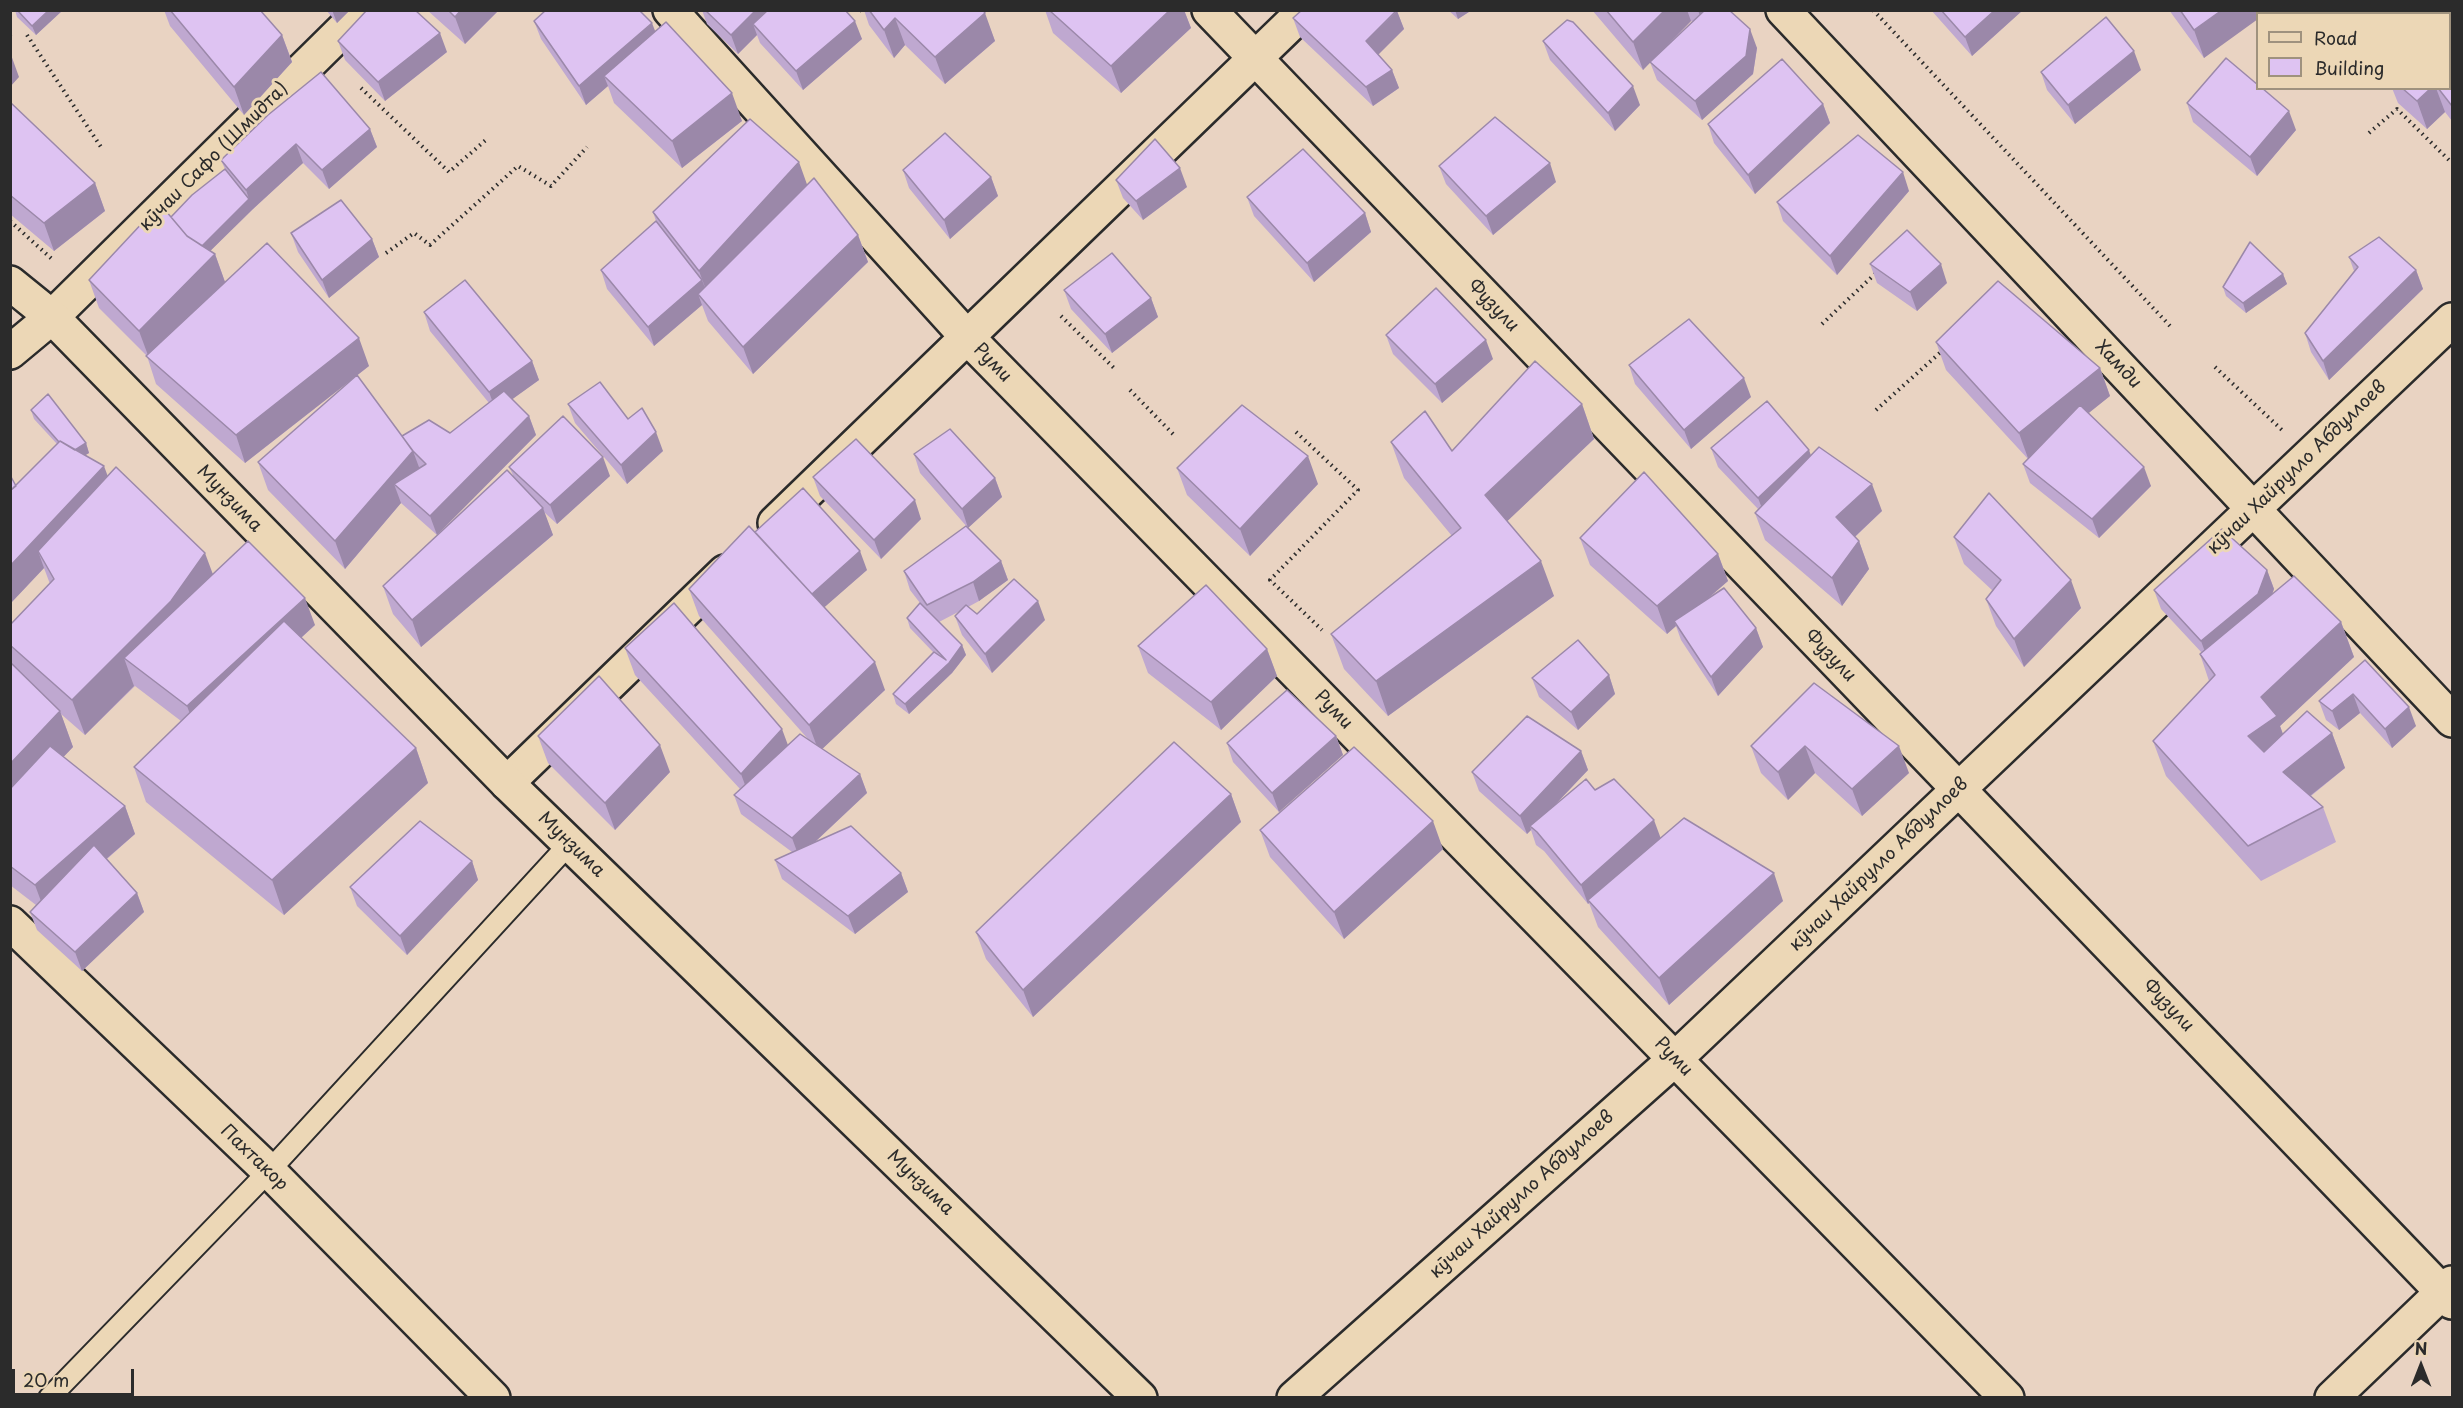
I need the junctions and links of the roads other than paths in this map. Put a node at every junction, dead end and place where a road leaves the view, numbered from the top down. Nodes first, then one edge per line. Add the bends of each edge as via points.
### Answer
1 (363, 10) edge
2 (670, 10) edge
3 (1209, 10) edge
4 (1305, 10) edge
5 (1783, 10) edge
6 (1255, 59) junction
7 (10, 283) edge
8 (52, 316) junction
9 (2452, 320) edge
10 (967, 337) junction
11 (10, 352) edge
12 (2253, 509) junction
13 (2452, 720) edge
14 (507, 783) junction
15 (1958, 789) junction
16 (570, 843) junction
17 (10, 923) edge
18 (1675, 1059) junction
19 (269, 1171) junction
20 (2449, 1292) edge
21 (49, 1398) edge
22 (493, 1398) edge
23 (1140, 1398) edge
24 (1294, 1398) edge
25 (2007, 1398) edge
26 (2332, 1398) edge

1 - 8 street, кӯчаи Сафо (Шмидта)
2 - 10 street, Руми
3 - 6 street, Фузули
4 - 6 street
5 - 12 street, Хамди
6 - 10 street
6 - 15 street, Фузули
7 - 8 street, Мунзима
8 - 11 street, кӯчаи Сафо (Шмидта)
8 - 14 street, Мунзима
9 - 12 street, кӯчаи Хайрулло Абдуллоев
10 - 14 street
10 - 18 street, Руми
12 - 13 street, Хамди
12 - 15 street, кӯчаи Хайрулло Абдуллоев
14 - 16 street, Мунзима
15 - 18 street, кӯчаи Хайрулло Абдуллоев
15 - 20 street, Фузули
16 - 19 lane
16 - 23 street, Мунзима
17 - 19 street, Пахтакор
18 - 24 street, кӯчаи Хайрулло Абдуллоев
18 - 25 street, Руми
19 - 21 lane
19 - 22 street, Пахтакор
20 - 26 street

